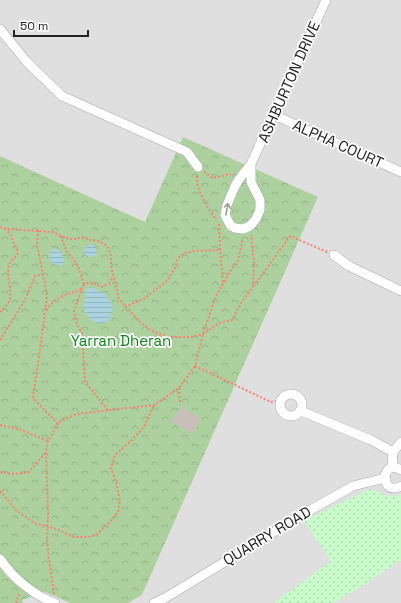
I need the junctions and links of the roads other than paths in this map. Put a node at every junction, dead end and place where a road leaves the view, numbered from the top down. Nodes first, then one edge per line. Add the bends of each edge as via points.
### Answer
1 (326, 0) edge
2 (0, 29) edge
3 (274, 115) junction
4 (198, 167) road end
5 (249, 167) junction
6 (401, 172) edge
7 (334, 255) road end
8 (401, 291) edge
9 (301, 411) junction
10 (401, 442) edge
11 (393, 452) junction
12 (397, 469) edge
13 (385, 478) junction
14 (401, 486) edge
15 (0, 559) edge
16 (55, 603) edge
17 (154, 603) edge

1 - 3 street, ASHBURTON DRIVE
2 - 4 street via 26,61 62,96 186,152
3 - 5 street, ASHBURTON DRIVE
3 - 6 street, ALPHA COURT
5 -> 5 street, ASHBURTON DRIVE via 251,182 260,200 260,210 256,219 247,228 235,228 225,215 227,205 233,190
7 - 8 street via 349,266
9 - 9 street via 302,404 296,395 285,395 280,401 280,409 284,415 295,416
9 - 11 street via 371,440
10 - 11 street
11 - 12 street
12 - 13 street via 387,472
13 - 14 street via 389,486
13 - 17 street, QUARRY ROAD via 353,486
15 - 16 street via 7,570 24,585

